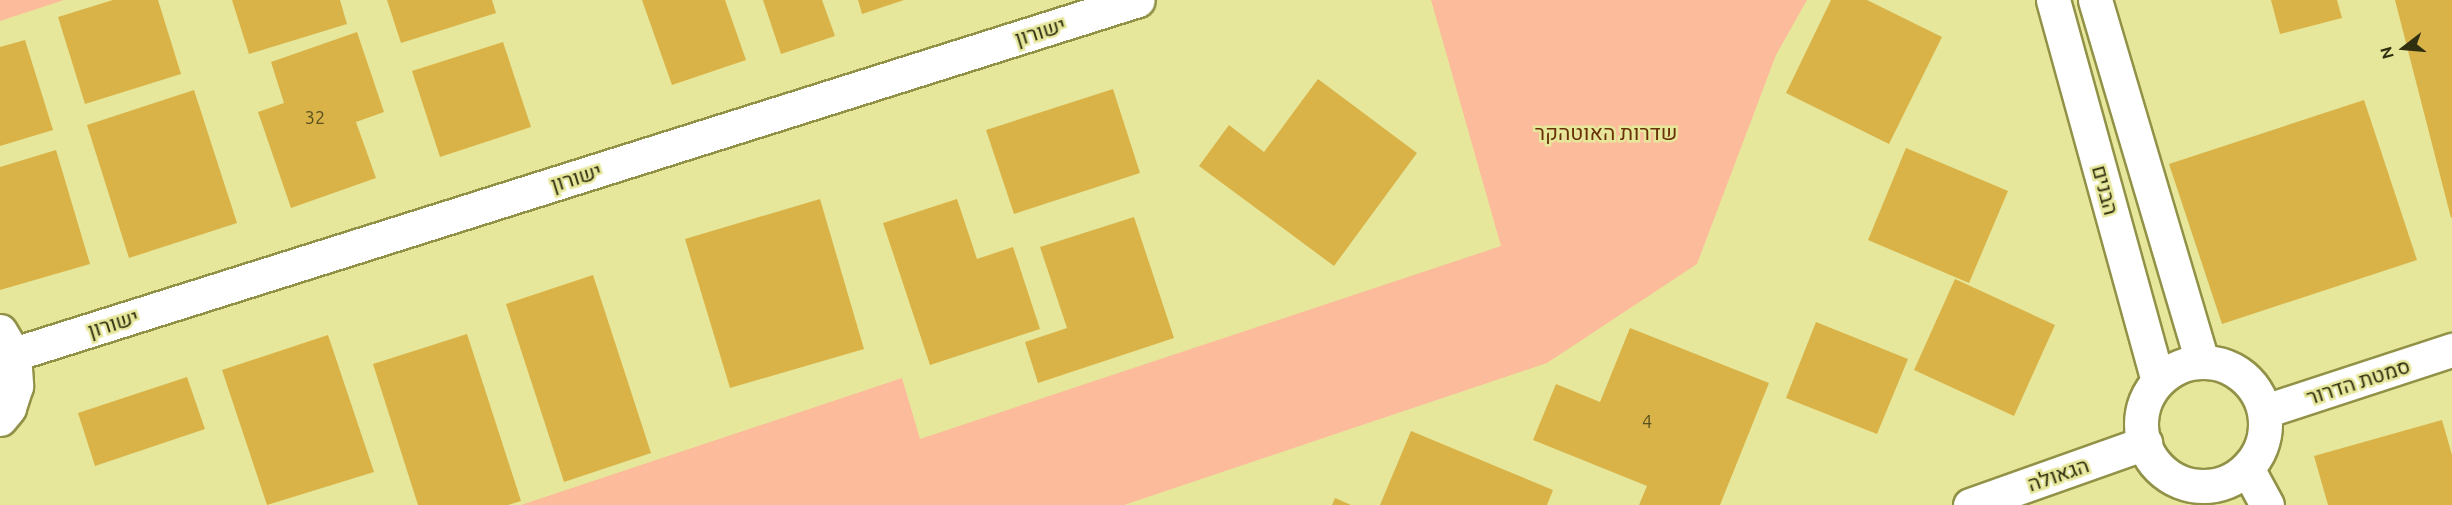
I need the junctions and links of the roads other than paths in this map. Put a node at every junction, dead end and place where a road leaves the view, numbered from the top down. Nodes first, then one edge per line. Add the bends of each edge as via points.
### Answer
1 (1138, 0) edge
2 (2053, 0) edge
3 (2095, 0) edge
4 (7, 342) edge
5 (2452, 350) edge
6 (2202, 361) junction
7 (2158, 381) junction
8 (2265, 411) junction
9 (0, 419) edge
10 (2145, 443) junction
11 (2247, 468) junction
12 (2201, 495) edge
13 (1970, 505) edge
14 (2267, 505) edge

1 - 4 street, ישורון
2 - 7 street, הבנים
3 - 6 street, הבנים
4 - 9 street via 16,386 9,408
5 - 8 street, סמטת הדרור
6 - 7 street via 2186,363
6 - 8 street via 2224,364 2242,375 2257,391
7 - 10 street via 2143,411
8 - 11 street via 2265,432 2259,452
10 - 12 street via 2163,471
10 - 13 street, הגאולה
11 - 12 street
11 - 14 street

